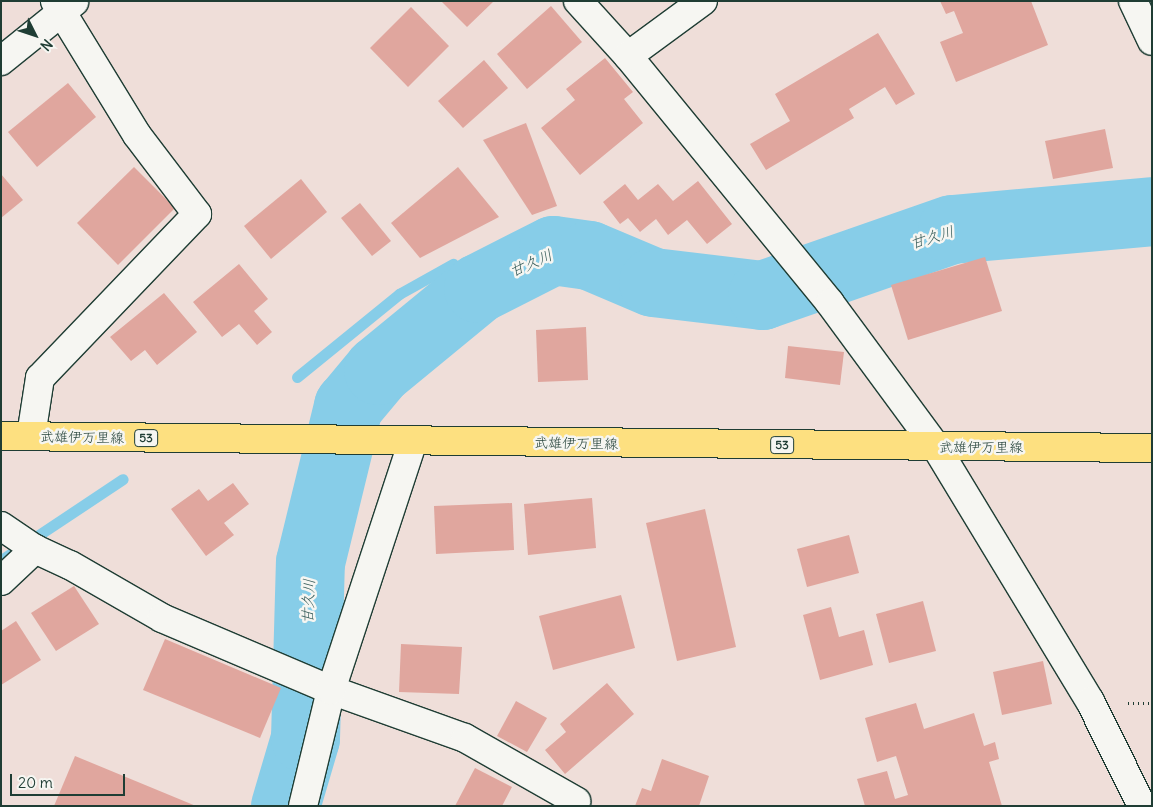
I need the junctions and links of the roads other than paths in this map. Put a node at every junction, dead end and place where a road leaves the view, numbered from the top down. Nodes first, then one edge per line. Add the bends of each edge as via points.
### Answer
1 (578, 1) edge
2 (703, 1) edge
3 (1132, 1) edge
4 (63, 5) edge
5 (1152, 41) edge
6 (628, 56) junction
7 (1, 61) edge
8 (1, 436) edge
9 (31, 436) junction
10 (413, 441) junction
11 (936, 447) junction
12 (1152, 448) edge
13 (6, 528) edge
14 (34, 550) junction
15 (1, 581) edge
16 (331, 690) junction
17 (576, 800) dead end
18 (303, 806) edge
19 (1142, 806) edge

1 - 6 street
2 - 6 street
3 - 5 street
4 - 7 street
4 - 9 street via 137,135 197,214 40,378
6 - 11 street via 830,303
8 - 9 main road, 武雄伊万里線 / 53
9 - 10 main road, 武雄伊万里線 / 53
10 - 11 main road, 武雄伊万里線 / 53
10 - 16 street
11 - 12 main road, 武雄伊万里線 / 53
11 - 19 street via 1090,701
13 - 14 street
14 - 15 street
14 - 16 street via 70,564 162,618
16 - 17 street via 464,738
16 - 18 street

